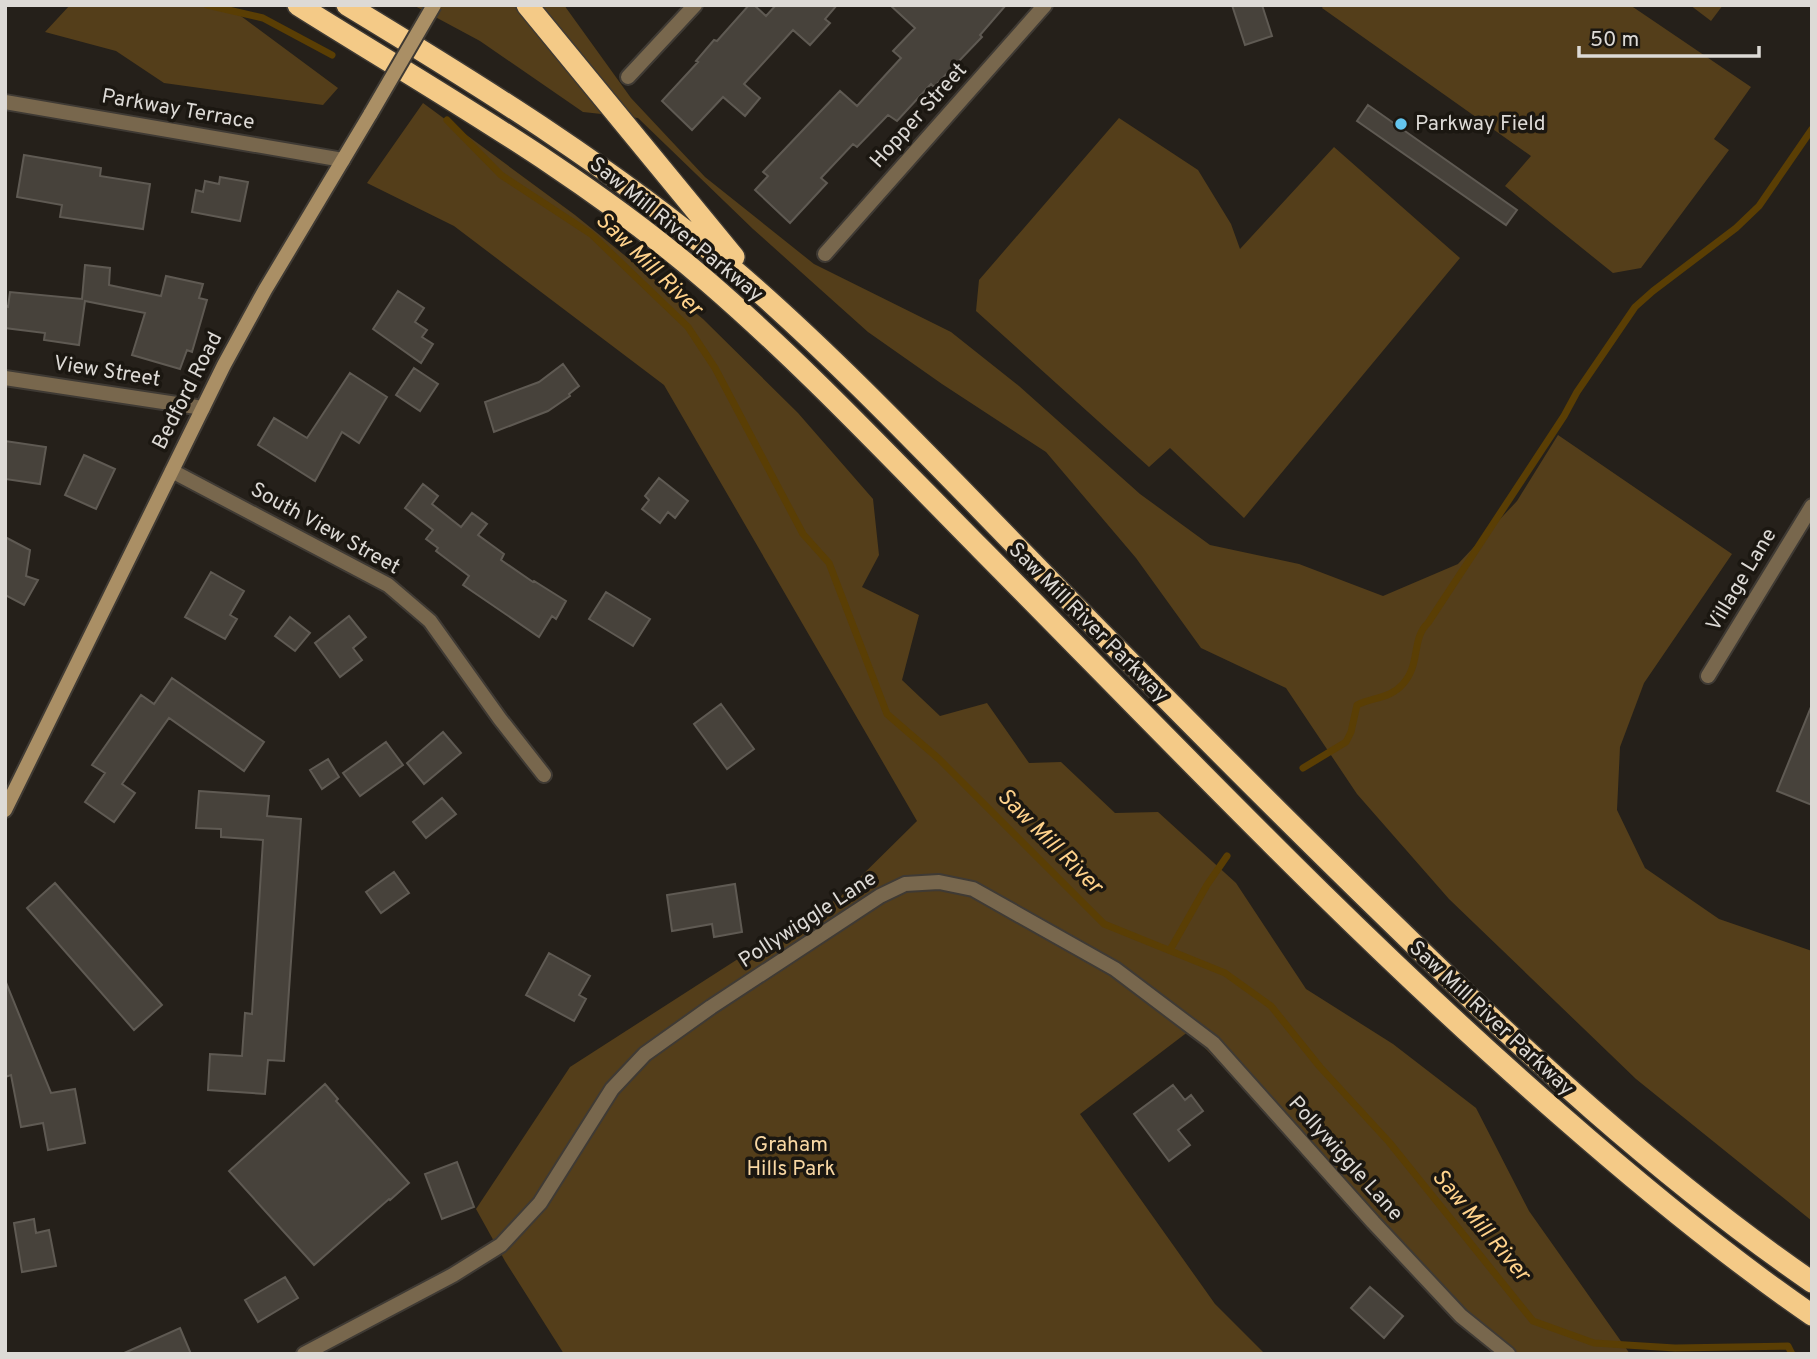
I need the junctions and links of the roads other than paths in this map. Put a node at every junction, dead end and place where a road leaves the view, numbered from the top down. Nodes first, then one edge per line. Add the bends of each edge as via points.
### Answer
1 (298, 5) edge
2 (346, 5) edge
3 (434, 5) edge
4 (527, 5) edge
5 (695, 5) edge
6 (1045, 5) edge
7 (628, 77) dead end
8 (5, 102) edge
9 (343, 160) junction
10 (825, 254) dead end
11 (778, 310) junction
12 (5, 378) edge
13 (203, 408) junction
14 (172, 471) junction
15 (1812, 506) edge
16 (1709, 676) dead end
17 (544, 775) dead end
18 (5, 810) edge
19 (1812, 1282) edge
20 (1812, 1315) edge
21 (304, 1354) edge
22 (1508, 1354) edge

1 - 20 highway, Saw Mill River Parkway via 535,152 632,220 702,277 831,397 1254,827 1451,1019 1650,1191
2 - 11 highway, Saw Mill River Parkway via 606,170
3 - 9 main road, Bedford Road, bridge
4 - 11 highway
5 - 7 street
6 - 10 street, Hopper Street
8 - 9 street, Parkway Terrace
9 - 13 main road, Bedford Road via 251,314
11 - 19 highway, Saw Mill River Parkway via 1250,785 1464,993 1624,1135
12 - 13 street, View Street
13 - 14 main road, Bedford Road
14 - 17 street, South View Street via 388,585 430,621
14 - 18 main road, Bedford Road
15 - 16 street, Village Lane
21 - 22 street, Pollywiggle Lane via 501,1245 540,1203 612,1089 645,1055 880,895 905,884 939,882 973,889 1115,969 1213,1043 1452,1307

